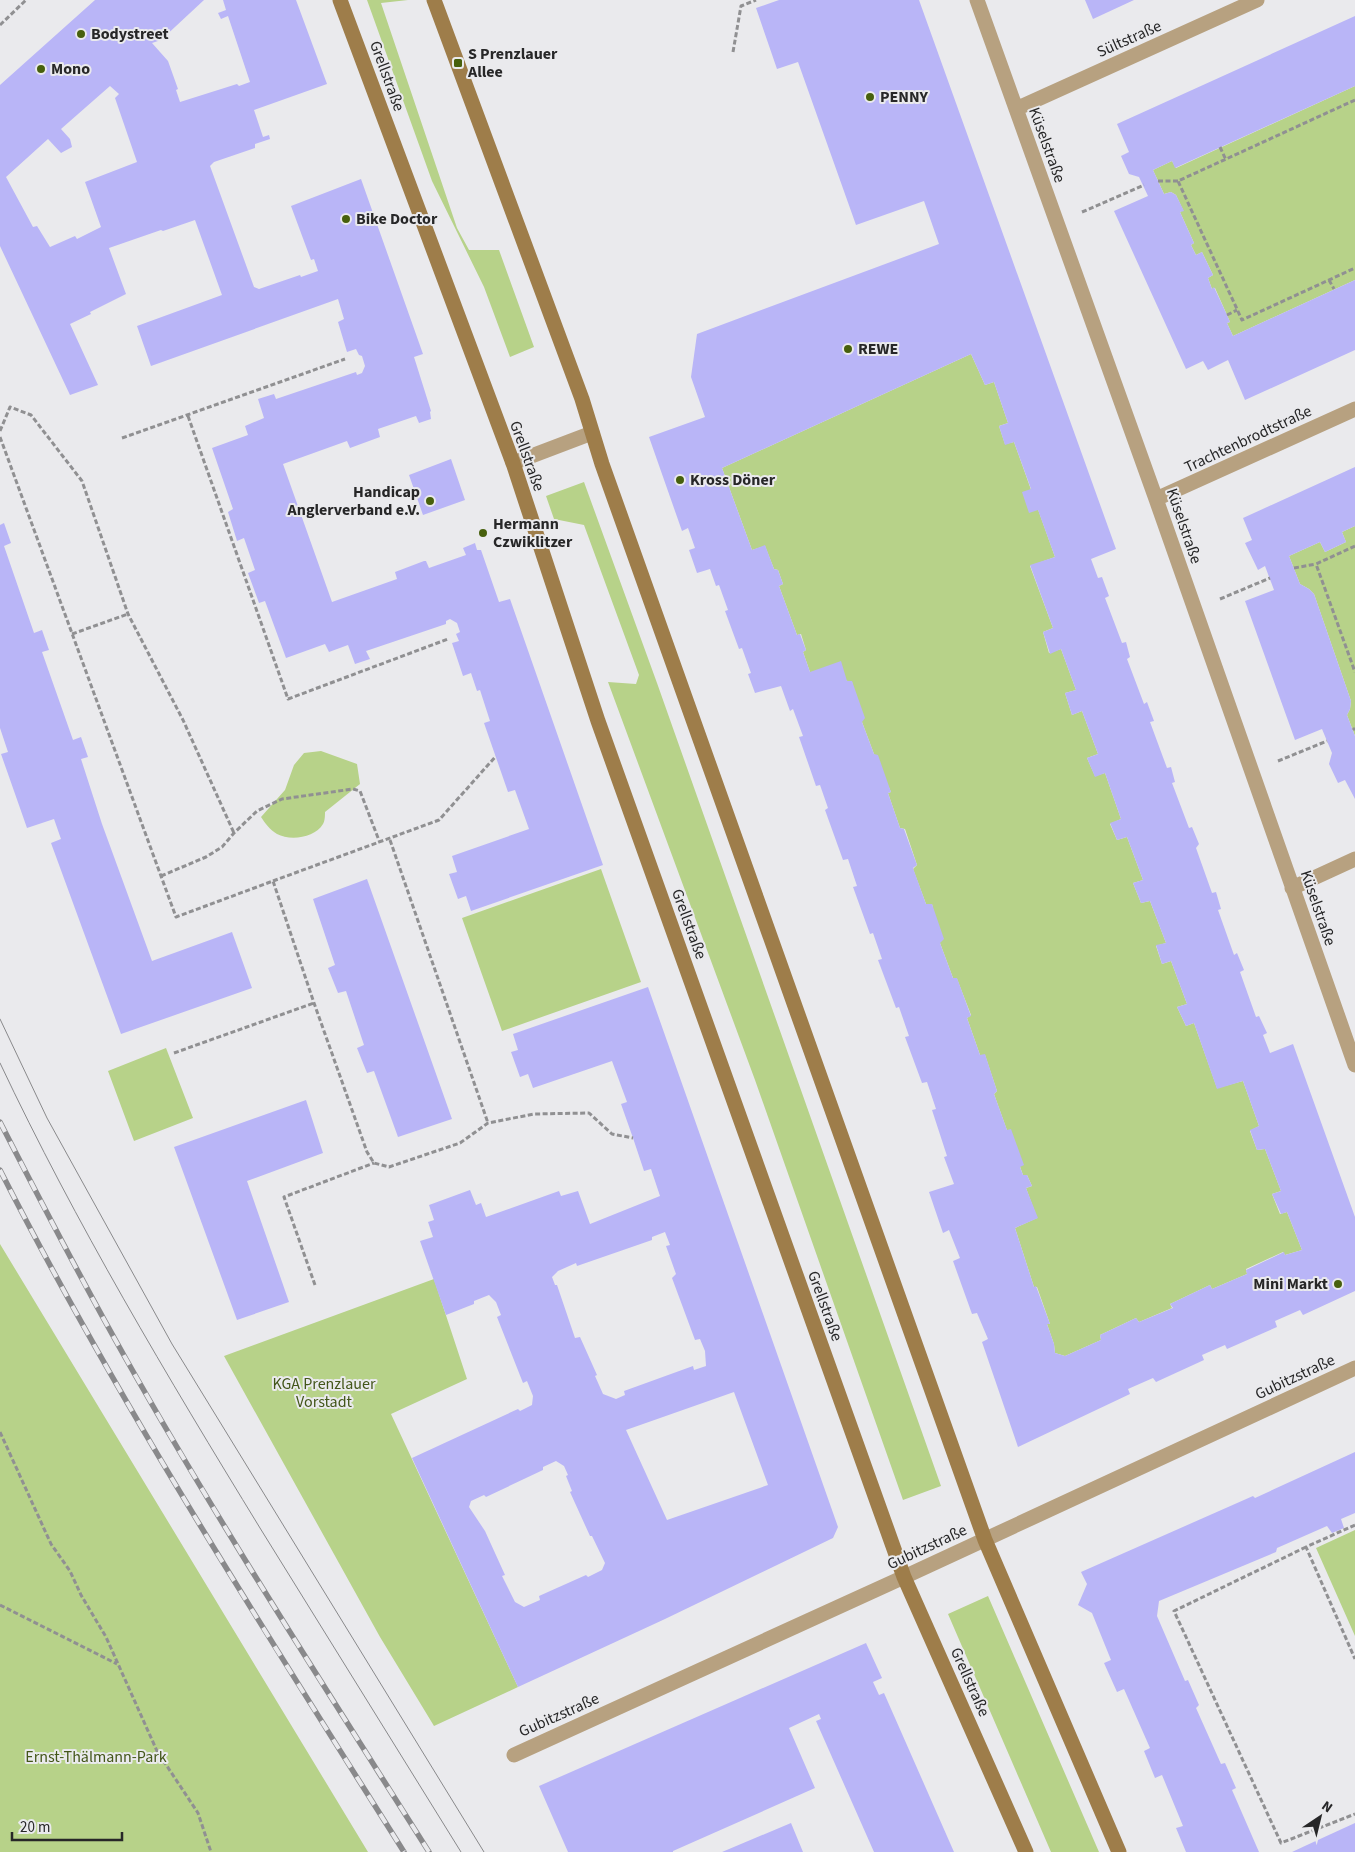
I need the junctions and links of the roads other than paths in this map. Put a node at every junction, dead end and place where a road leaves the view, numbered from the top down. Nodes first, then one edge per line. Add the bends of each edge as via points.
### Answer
1 (340, 0) edge
2 (434, 0) edge
3 (977, 0) edge
4 (1257, 0) edge
5 (1016, 109) junction
6 (1355, 409) edge
7 (592, 434) junction
8 (512, 463) junction
9 (1156, 499) junction
10 (1355, 859) edge
11 (1292, 888) junction
12 (1355, 1065) edge
13 (1355, 1368) edge
14 (985, 1540) junction
15 (904, 1577) junction
16 (514, 1755) dead end
17 (1026, 1852) edge
18 (1119, 1852) edge

1 - 8 street, Grellstraße
2 - 7 street via 582,399
3 - 5 street, Küselstraße
4 - 5 street, Sültstraße
5 - 9 street, Küselstraße
6 - 9 street, Trachtenbrodtstraße
7 - 8 street
7 - 14 street
8 - 15 street, Grellstraße via 601,730
9 - 11 street, Küselstraße
10 - 11 street
11 - 12 street, Küselstraße
13 - 14 street, Gubitzstraße
14 - 15 street, Gubitzstraße
14 - 18 street
15 - 16 street, Gubitzstraße
15 - 17 street, Grellstraße

